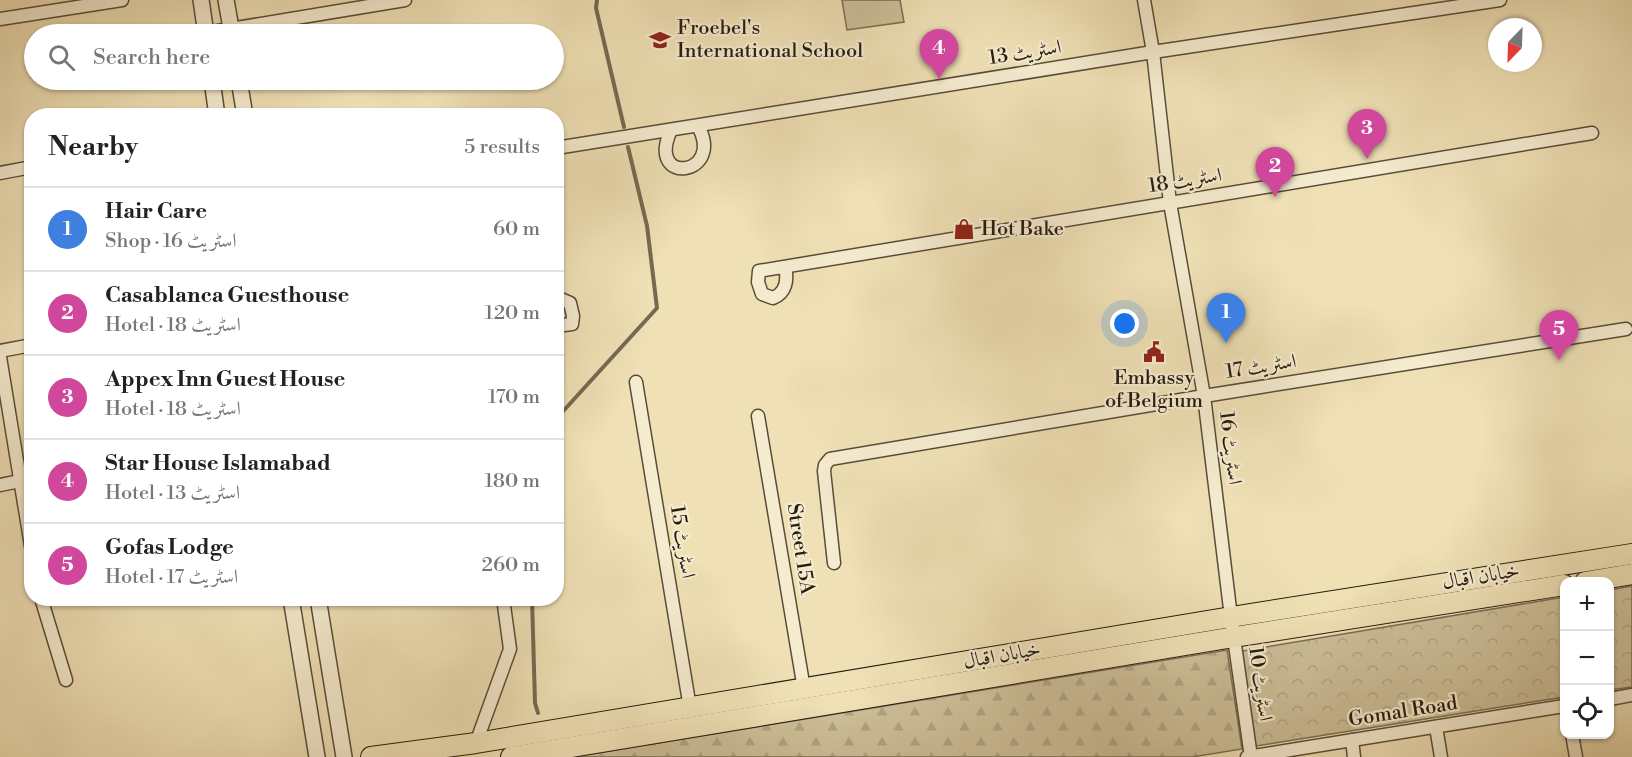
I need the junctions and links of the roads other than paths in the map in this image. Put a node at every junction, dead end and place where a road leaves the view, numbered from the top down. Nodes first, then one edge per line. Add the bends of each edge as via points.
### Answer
1 (122, 0) edge
2 (201, 0) edge
3 (226, 0) edge
4 (405, 0) edge
5 (1144, 0) edge
6 (1500, 0) edge
7 (0, 19) edge
8 (205, 24) edge
9 (230, 24) edge
10 (274, 24) edge
11 (1153, 52) junction
12 (213, 90) edge
13 (241, 90) edge
14 (216, 108) edge
15 (244, 108) edge
16 (698, 126) junction
17 (671, 130) junction
18 (1592, 133) dead end
19 (564, 147) edge
20 (24, 168) edge
21 (0, 173) edge
22 (1170, 203) junction
23 (785, 267) dead end
24 (564, 300) edge
25 (564, 325) edge
26 (1626, 329) dead end
27 (24, 346) edge
28 (0, 351) edge
29 (0, 357) edge
30 (636, 382) dead end
31 (1204, 396) junction
32 (758, 416) dead end
33 (20, 481) junction
34 (0, 484) edge
35 (24, 505) edge
36 (1632, 554) edge
37 (834, 563) dead end
38 (1632, 574) edge
39 (1614, 577) edge
40 (1560, 586) edge
41 (43, 606) edge
42 (292, 606) edge
43 (319, 606) edge
44 (504, 606) edge
45 (1231, 617) junction
46 (1234, 637) junction
47 (66, 680) dead end
48 (804, 689) junction
49 (1632, 695) edge
50 (1614, 698) edge
51 (1560, 707) edge
52 (690, 708) junction
53 (1436, 727) junction
54 (1573, 739) edge
55 (1352, 740) junction
56 (476, 742) junction
57 (317, 757) edge
58 (344, 757) edge
59 (371, 757) edge
60 (511, 757) edge
61 (1250, 757) edge
62 (1354, 757) edge
63 (1441, 757) edge
64 (1576, 757) edge

1 - 7 street
2 - 8 street
3 - 9 street
4 - 10 street
5 - 11 street, اسٹریٹ 16
6 - 11 street, اسٹریٹ 13
11 - 16 street, اسٹریٹ 13
11 - 22 street, اسٹریٹ 16
12 - 14 street
13 - 15 street
16 - 17 street, اسٹریٹ 13
16 - 17 street via 703,134 704,152 699,162 686,170 670,164 665,155
17 - 19 street, اسٹریٹ 13
18 - 22 street, اسٹریٹ 18
20 - 21 street
22 - 23 street, اسٹریٹ 18
22 - 31 street, اسٹریٹ 16
24 - 25 street via 570,303 573,316 572,324
26 - 31 street, اسٹریٹ 17
27 - 28 street
29 - 33 street
30 - 52 street, اسٹریٹ 15
31 - 37 street, اسٹریٹ 17 via 830,459 824,471
31 - 45 street, اسٹریٹ 16
32 - 48 street, Street 15A
33 - 34 street
33 - 35 street
36 - 45 main road, خیابان اقبال
38 - 39 main road
40 - 46 main road, خیابان اقبال
41 - 47 street
42 - 57 street
43 - 58 street
44 - 56 street via 510,649
45 - 46 street, اسٹریٹ 10
45 - 48 main road, خیابان اقبال
46 - 60 main road, خیابان اقبال
46 - 61 street, اسٹریٹ 10
48 - 52 main road, خیابان اقبال
49 - 50 street
51 - 53 street, Gomal Road
52 - 56 main road, خیابان اقبال
53 - 55 street, Gomal Road
53 - 63 street
54 - 64 street
55 - 61 street, Gomal Road
55 - 62 street
56 - 59 main road, خیابان اقبال

